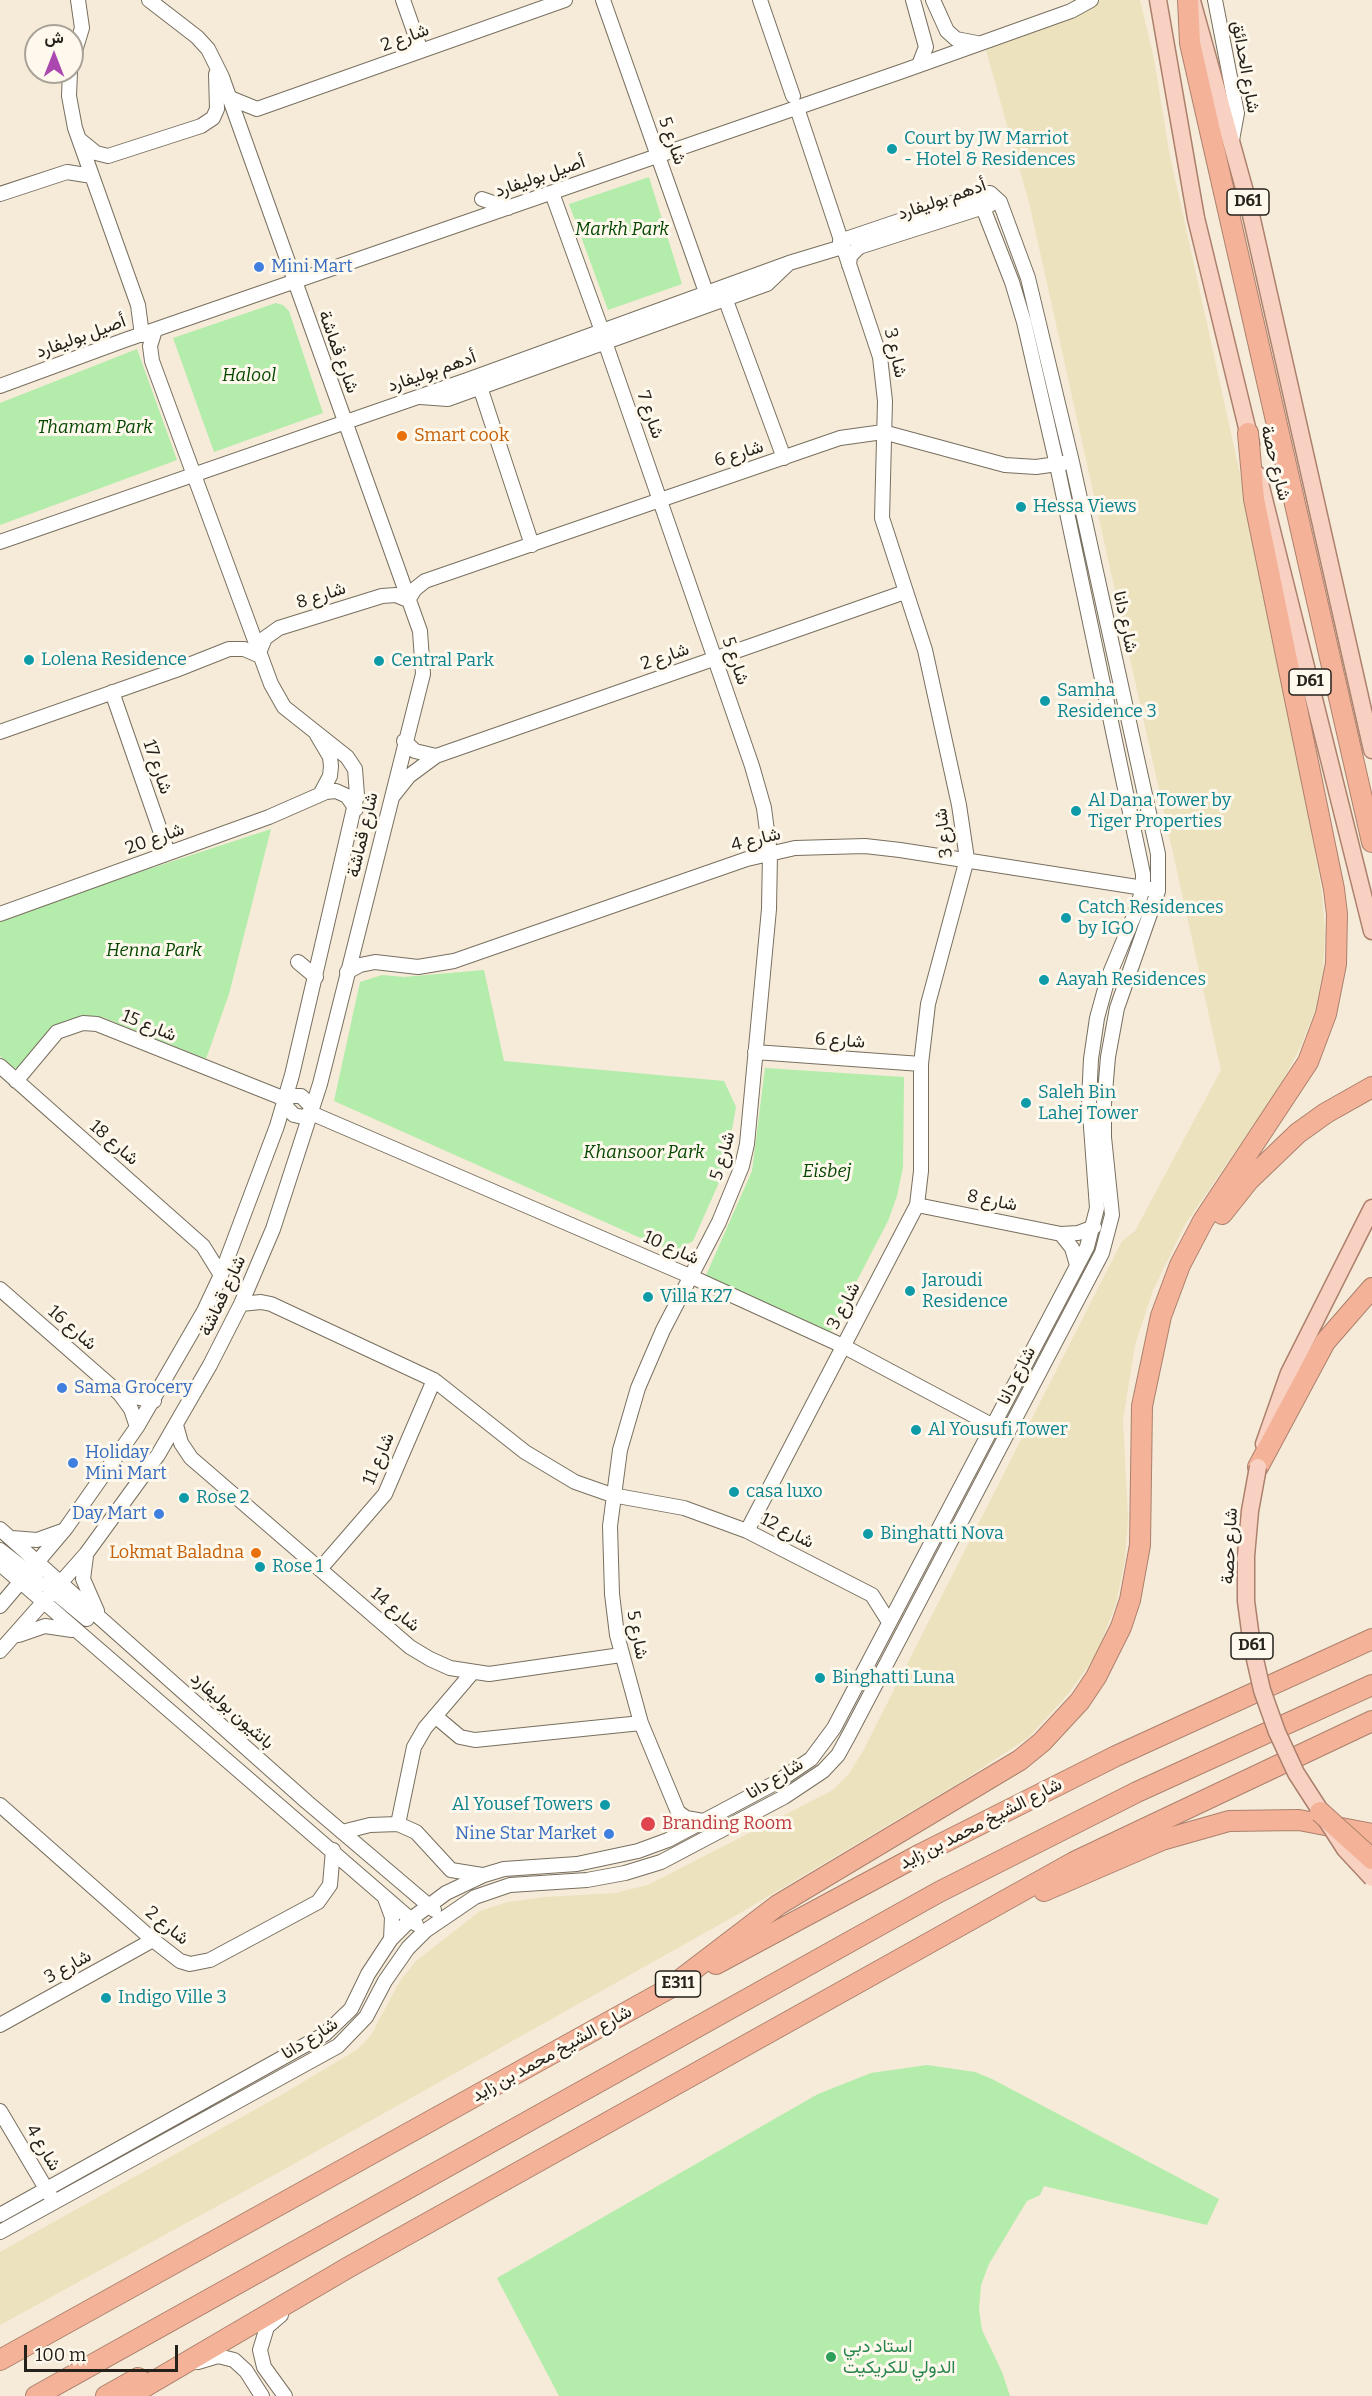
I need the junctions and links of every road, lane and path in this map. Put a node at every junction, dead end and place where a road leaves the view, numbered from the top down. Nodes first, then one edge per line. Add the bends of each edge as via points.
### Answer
1 (78, 0) edge
2 (403, 0) edge
3 (565, 0) edge
4 (603, 0) edge
5 (760, 0) edge
6 (913, 0) edge
7 (933, 0) edge
8 (1091, 0) edge
9 (1158, 0) edge
10 (1188, 0) edge
11 (1192, 0) edge
12 (1215, 0) edge
13 (153, 2) edge
14 (81, 24) edge
15 (979, 44) junction
16 (421, 51) junction
17 (216, 63) junction
18 (919, 65) junction
19 (70, 84) edge
20 (230, 98) junction
21 (795, 102) junction
22 (257, 109) junction
23 (242, 131) junction
24 (1232, 140) junction
25 (81, 145) junction
26 (659, 156) junction
27 (67, 172) junction
28 (92, 176) junction
29 (552, 192) junction
30 (0, 194) edge
31 (482, 198) dead end
32 (980, 201) junction
33 (1000, 202) joint
34 (508, 208) junction
35 (841, 244) junction
36 (789, 263) junction
37 (849, 265) junction
38 (295, 283) junction
39 (707, 295) junction
40 (725, 298) junction
41 (664, 309) junction
42 (646, 327) junction
43 (149, 332) junction
44 (603, 336) junction
45 (536, 355) junction
46 (556, 360) junction
47 (0, 386) edge
48 (480, 387) junction
49 (418, 397) junction
50 (345, 423) junction
51 (883, 432) junction
52 (1248, 433) junction
53 (784, 458) junction
54 (1072, 462) junction
55 (1057, 465) junction
56 (194, 474) junction
57 (661, 501) junction
58 (0, 542) edge
59 (532, 544) junction
60 (400, 576) junction
61 (425, 581) junction
62 (905, 592) junction
63 (408, 600) junction
64 (245, 619) junction
65 (229, 649) junction
66 (258, 655) junction
67 (715, 658) junction
68 (112, 692) junction
69 (315, 731) junction
70 (0, 732) edge
71 (404, 741) junction
72 (1372, 750) edge
73 (435, 756) junction
74 (321, 793) junction
75 (389, 802) junction
76 (356, 809) junction
77 (1372, 842) edge
78 (168, 853) junction
79 (770, 854) junction
80 (967, 859) junction
81 (1143, 888) junction
82 (1158, 891) junction
83 (0, 914) edge
84 (1372, 931) edge
85 (356, 938) junction
86 (298, 962) dead end
87 (375, 962) junction
88 (347, 972) junction
89 (315, 977) junction
90 (755, 1053) junction
91 (921, 1064) junction
92 (0, 1066) edge
93 (16, 1081) junction
94 (1372, 1087) edge
95 (285, 1099) junction
96 (311, 1113) junction
97 (917, 1205) junction
98 (1372, 1208) edge
99 (1094, 1227) junction
100 (1061, 1234) junction
101 (233, 1245) junction
102 (203, 1246) junction
103 (1077, 1265) junction
104 (221, 1275) junction
105 (692, 1277) junction
106 (252, 1279) junction
107 (1171, 1288) junction
108 (1372, 1288) edge
109 (0, 1289) edge
110 (241, 1304) junction
111 (271, 1305) junction
112 (843, 1346) junction
113 (434, 1380) junction
114 (120, 1394) junction
115 (154, 1401) junction
116 (176, 1425) junction
117 (992, 1425) junction
118 (137, 1427) junction
119 (1008, 1434) junction
120 (158, 1455) junction
121 (191, 1458) junction
122 (1258, 1467) junction
123 (612, 1495) junction
124 (66, 1528) junction
125 (0, 1529) edge
126 (747, 1531) junction
127 (12, 1538) junction
128 (0, 1550) edge
129 (86, 1554) junction
130 (38, 1562) junction
131 (0, 1564) edge
132 (320, 1569) junction
133 (24, 1578) junction
134 (57, 1586) junction
135 (905, 1592) junction
136 (872, 1595) junction
137 (42, 1602) junction
138 (0, 1606) edge
139 (102, 1621) junction
140 (889, 1622) junction
141 (77, 1632) junction
142 (14, 1638) junction
143 (1372, 1639) edge
144 (131, 1646) junction
145 (0, 1651) edge
146 (621, 1655) junction
147 (472, 1673) junction
148 (1372, 1685) edge
149 (435, 1716) junction
150 (1372, 1721) edge
151 (641, 1723) junction
152 (674, 1804) junction
153 (0, 1805) edge
154 (1320, 1812) junction
155 (704, 1821) junction
156 (398, 1824) junction
157 (1344, 1829) junction
158 (342, 1832) junction
159 (1372, 1834) edge
160 (668, 1840) junction
161 (1372, 1842) edge
162 (333, 1850) junction
163 (1372, 1859) edge
164 (484, 1875) junction
165 (1372, 1878) edge
166 (384, 1896) junction
167 (428, 1905) junction
168 (442, 1918) junction
169 (411, 1919) junction
170 (962, 1926) junction
171 (425, 1931) junction
172 (391, 1939) junction
173 (153, 1940) junction
174 (668, 1989) junction
175 (0, 2025) edge
176 (0, 2112) edge
177 (47, 2190) junction
178 (55, 2204) junction
179 (0, 2215) edge
180 (0, 2232) edge
181 (349, 2267) junction
182 (317, 2285) junction
183 (0, 2360) edge
184 (36, 2396) edge
185 (106, 2396) edge
186 (129, 2396) edge
187 (262, 2396) edge
188 (285, 2396) edge

1 - 14 street
2 - 16 street
3 - 16 street, شارع 2
4 - 26 street, شارع 5
5 - 21 street, شارع 3
6 - 18 street via 926,47
7 - 15 street via 947,31 956,39
8 - 15 street, أصيل بوليفارد
9 - 52 main road, شارع حصة / D61 via 1196,218
10 - 77 highway via 1190,43
11 - 24 main road, شارع حصة / D61
12 - 24 street, شارع الحدائق via 1237,113
13 - 17 street, شارع قماشة via 197,37
15 - 18 street, أصيل بوليفارد
16 - 22 street, شارع 2
17 - 20 street, شارع قماشة
17 - 25 street via 218,104 206,124 108,156
18 - 21 street, أصيل بوليفارد
19 - 25 street, شارع قماشة via 70,106
20 - 22 street
20 - 23 street, شارع قماشة
21 - 26 street, أصيل بوليفارد
21 - 35 street, شارع 3
22 - 23 street
23 - 38 street, شارع قماشة
24 - 72 main road, شارع حصة / D61
25 - 27 street
25 - 28 street, شارع قماشة
26 - 29 street, أصيل بوليفارد
26 - 39 street, شارع 5
27 - 28 street
27 - 30 street
28 - 43 street, شارع قماشة
29 - 34 street, أصيل بوليفارد
29 - 44 street, شارع 7
31 - 34 street
32 - 33 street, أدهم بوليفارد via 990,193
32 - 35 street, أدهم بوليفارد
32 - 37 street, أدهم بوليفارد via 859,247
32 - 55 street, شارع دانا via 1021,312
33 - 54 street, شارع دانا via 1028,278
34 - 38 street, أصيل بوليفارد
35 - 36 street, أدهم بوليفارد
35 - 37 street, شارع 3
36 - 39 street, أدهم بوليفارد
36 - 40 street via 767,284
37 - 51 street, شارع 3 via 880,357 885,401
38 - 43 street, أصيل بوليفارد
38 - 50 street, شارع قماشة
39 - 41 street, أدهم بوليفارد
40 - 42 street
40 - 53 street
41 - 42 street
41 - 44 street, أدهم بوليفارد
42 - 44 street
43 - 47 street, أصيل بوليفارد
43 - 56 street, شارع قماشة via 152,361
44 - 45 street, أدهم بوليفارد
44 - 46 street
44 - 57 street, شارع 7
45 - 46 street
45 - 49 street, أدهم بوليفارد
46 - 48 street
48 - 49 street via 440,400
48 - 59 street
49 - 50 street, أدهم بوليفارد
50 - 56 street, أدهم بوليفارد
50 - 60 street, شارع قماشة
51 - 53 street, شارع 6 via 840,438
51 - 55 street, شارع 6 via 999,464
51 - 62 street, شارع 3 via 882,518
52 - 84 main road, شارع حصة / D61
52 - 107 highway via 1255,507 1334,889 1336,964 1318,1038 1297,1081 1203,1221
53 - 57 street, شارع 6
54 - 55 street, شارع 6
54 - 82 street, شارع دانا via 1158,854
55 - 81 street, شارع دانا via 1141,858
56 - 58 street, أدهم بوليفارد
56 - 64 street, شارع قماشة
57 - 59 street, شارع 6
57 - 67 street, شارع 5
59 - 61 street, شارع 6
60 - 61 street
60 - 63 street, شارع قماشة
61 - 63 street, شارع 6
62 - 67 street, شارع 2
62 - 80 street, شارع 3 via 925,650
63 - 66 street, شارع 8 via 384,595 279,628 265,638
63 - 71 street, شارع قماشة via 420,631 424,660
64 - 65 street via 240,636
64 - 66 street, شارع قماشة
65 - 66 street via 244,649
65 - 68 street
66 - 69 street, شارع قماشة via 284,707
67 - 73 street, شارع 2
67 - 79 street, شارع 5 via 759,787
68 - 70 street
68 - 78 street, شارع 17
69 - 74 street via 332,766
69 - 76 street, شارع قماشة via 337,747 355,769
71 - 73 street via 415,751
71 - 75 street, شارع قماشة
73 - 75 street, شارع 2 via 409,776
74 - 76 street via 341,792
74 - 78 street, شارع 20 via 269,817
75 - 85 street, شارع قماشة
76 - 89 street, شارع قماشة
78 - 83 street, شارع 20
79 - 80 street, شارع 4 via 795,848 865,846
79 - 87 street, شارع 4 via 454,961 418,967
79 - 90 street, شارع 5 via 769,909
80 - 81 street, شارع 4
80 - 91 street, شارع 3 via 928,1004
81 - 82 street, شارع 4
81 - 99 street, شارع دانا via 1108,978 1091,1059 1089,1100 1097,1208
82 - 119 street, شارع دانا via 1127,976 1109,1048 1104,1104 1112,1215 1107,1240
85 - 87 street
85 - 88 street, شارع قماشة
86 - 89 street
87 - 88 street, شارع 4
88 - 96 street, شارع قماشة
89 - 95 street, شارع قماشة
90 - 91 street, شارع 6
90 - 105 street, شارع 5 via 750,1122 741,1166
91 - 97 street, شارع 3 via 921,1171
92 - 93 street, شارع 18
93 - 95 street, شارع 15 via 57,1032 83,1023 97,1024
93 - 102 street, شارع 18
94 - 107 highway via 1326,1113 1273,1156 1227,1207
95 - 96 street, شارع 15 via 297,1095 305,1098
95 - 101 street, شارع قماشة
96 - 105 street, شارع 10
96 - 106 street, شارع قماشة via 273,1229
97 - 100 street, شارع 8
97 - 112 street, شارع 3
98 - 122 main road, شارع حصة / D61 via 1289,1373
99 - 100 street, شارع 8
99 - 103 street, شارع دانا
100 - 103 street via 1072,1248
101 - 102 street
101 - 104 street, شارع قماشة
102 - 104 street, شارع 18
103 - 117 street, شارع دانا
104 - 115 street, شارع قماشة
105 - 112 street, شارع 10
105 - 123 street, شارع 5 via 638,1388
106 - 110 street, شارع قماشة
106 - 111 street
107 - 174 highway via 1152,1346 1142,1406 1136,1573 1109,1653 1080,1701 1042,1742 1012,1765 778,1905
108 - 122 highway via 1324,1342
109 - 114 street, شارع 16
110 - 111 street
110 - 116 street, شارع قماشة
111 - 113 street, شارع 12
112 - 117 street, شارع 10
112 - 126 street, شارع 3
113 - 123 street, شارع 12 via 525,1452 575,1482
113 - 132 street, شارع 11 via 385,1494
114 - 115 street, شارع 16
114 - 118 street, شارع 16
115 - 118 street, شارع قماشة
116 - 120 street, شارع قماشة
116 - 121 street, شارع 14
117 - 119 street, شارع 10
117 - 135 street, شارع دانا
118 - 124 street, شارع قماشة
119 - 168 street, شارع دانا via 838,1755 823,1772 661,1862 587,1880 530,1882 491,1889
120 - 121 street via 175,1453
120 - 129 street, شارع قماشة
121 - 132 street, شارع 14
122 - 154 main road, شارع حصة / D61, bridge via 1246,1556 1252,1646 1277,1732
123 - 126 street, شارع 12 via 684,1508
123 - 146 street, شارع 5 via 609,1560
124 - 127 street via 36,1540
124 - 130 street, شارع قماشة
125 - 127 street, بانثيون بوليفارد
126 - 136 street, شارع 12
127 - 130 street, بانثيون بوليفارد
128 - 133 street
129 - 134 street, شارع قماشة
129 - 139 street via 83,1579
130 - 133 street, شارع قماشة
130 - 134 street, بانثيون بوليفارد
131 - 133 street
132 - 147 street, شارع 14 via 410,1647 430,1659
133 - 134 street
133 - 137 street
133 - 138 street, شارع قماشة
134 - 137 street, شارع قماشة
134 - 139 street, بانثيون بوليفارد
134 - 144 street via 109,1638
135 - 136 street
135 - 140 street, شارع دانا
136 - 140 street
137 - 141 street
137 - 142 street, شارع قماشة
139 - 144 street, بانثيون بوليفارد
140 - 155 street, شارع دانا via 834,1728 811,1759
141 - 142 street via 45,1626
141 - 162 street
142 - 145 street, شارع قماشة
143 - 174 highway, شارع الشيخ محمد بن زايد / E311 via 1076,1776
144 - 158 street, بانثيون بوليفارد
146 - 147 street, شارع 14 via 505,1673
146 - 151 street, شارع 5
147 - 149 street
148 - 184 highway, E311 via 1137,1792 939,1892
149 - 151 street via 460,1737 475,1740
149 - 156 street via 410,1757
150 - 170 highway via 1074,1862
151 - 152 street, شارع 5
152 - 155 street via 686,1818
152 - 160 street, شارع 5 via 674,1823
153 - 173 street, شارع 2
154 - 163 highway, bridge
154 - 165 main road, شارع حصة / D61, bridge via 1345,1849
155 - 160 street, شارع دانا
156 - 158 street via 369,1825
156 - 164 street via 416,1832 451,1870
157 - 159 highway
157 - 161 highway
157 - 170 highway via 1275,1818 1206,1825
158 - 167 street, بانثيون بوليفارد
160 - 164 street, شارع دانا via 608,1859 525,1866
162 - 166 street
162 - 173 street, شارع 2 via 333,1875 318,1902 210,1960 190,1964 180,1961
164 - 167 street, شارع دانا
166 - 169 street
166 - 172 street via 392,1917
167 - 168 street, بانثيون بوليفارد
167 - 169 street, شارع دانا
168 - 171 street, شارع دانا
169 - 171 street
169 - 172 street, شارع دانا
170 - 181 highway
171 - 178 street, شارع دانا via 395,1964 366,2017 338,2046
172 - 177 street, شارع دانا via 351,2009 325,2034
173 - 175 street, شارع 3
174 - 183 highway, شارع الشيخ محمد بن زايد / E311
176 - 177 street, شارع 4
177 - 178 street, شارع 4
177 - 179 street, شارع دانا
178 - 180 street, شارع دانا
181 - 182 highway
181 - 188 street via 319,2293 272,2321 263,2334 261,2359
182 - 185 highway via 260,2310
182 - 186 highway
186 - 187 street via 218,2356 240,2365

